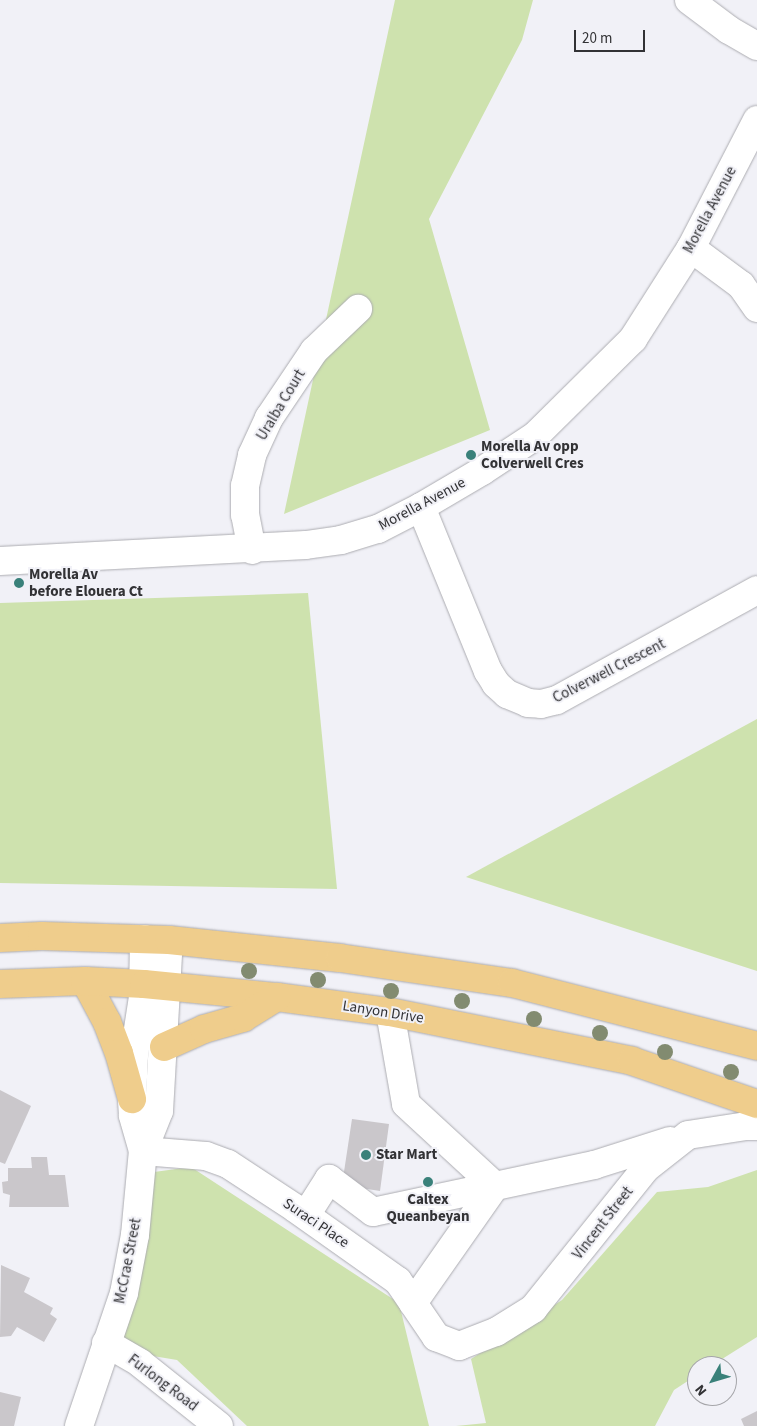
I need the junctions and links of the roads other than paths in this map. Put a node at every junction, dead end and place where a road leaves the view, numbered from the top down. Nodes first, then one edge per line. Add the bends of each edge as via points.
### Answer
1 (689, 0) edge
2 (757, 46) edge
3 (757, 120) edge
4 (691, 248) junction
5 (757, 308) edge
6 (358, 309) dead end
7 (421, 507) junction
8 (252, 550) junction
9 (0, 561) edge
10 (757, 590) edge
11 (0, 938) edge
12 (157, 939) junction
13 (85, 981) junction
14 (0, 984) edge
15 (156, 985) junction
16 (277, 997) junction
17 (390, 1012) junction
18 (757, 1046) edge
19 (164, 1047) junction
20 (132, 1099) junction
21 (757, 1104) edge
22 (757, 1126) edge
23 (688, 1135) junction
24 (143, 1151) junction
25 (495, 1186) junction
26 (306, 1215) junction
27 (413, 1303) junction
28 (106, 1343) junction
29 (459, 1346) joint
30 (79, 1426) edge
31 (218, 1426) edge

1 - 2 street
3 - 4 street, Morella Avenue
4 - 5 street via 741,285
4 - 7 street, Morella Avenue via 632,339 535,436
6 - 8 street, Uralba Court via 314,351 269,418 252,455 245,486 245,515
7 - 8 street, Morella Avenue via 378,529 341,540
7 - 10 street, Colverwell Crescent via 488,671 507,694 528,703 556,700
8 - 9 street, Morella Avenue
11 - 12 main road
12 - 15 street, McCrae Street
12 - 18 main road via 340,958 512,983
13 - 14 main road, Lanyon Drive
13 - 15 main road, Lanyon Drive
13 - 20 main road via 107,1022
15 - 16 main road, Lanyon Drive
15 - 19 street, McCrae Street
15 - 20 street, McCrae Street via 134,1055
16 - 17 main road, Lanyon Drive
16 - 19 main road via 244,1018 204,1029
17 - 21 main road, Lanyon Drive via 632,1061
17 - 25 street via 406,1104
19 - 24 street, McCrae Street via 159,1111
20 - 24 street, McCrae Street
22 - 23 street, Vincent Street
23 - 25 street via 594,1166
23 - 29 street, Vincent Street via 646,1168 533,1309 496,1332
24 - 26 street, Suraci Place via 206,1156 228,1164
24 - 28 street, McCrae Street via 128,1274
25 - 26 street via 373,1212 329,1179
25 - 27 street
26 - 27 street, Suraci Place via 398,1281
27 - 29 street, Suraci Place via 436,1337
28 - 30 street, McCrae Street
28 - 31 street, Furlong Road via 140,1363

